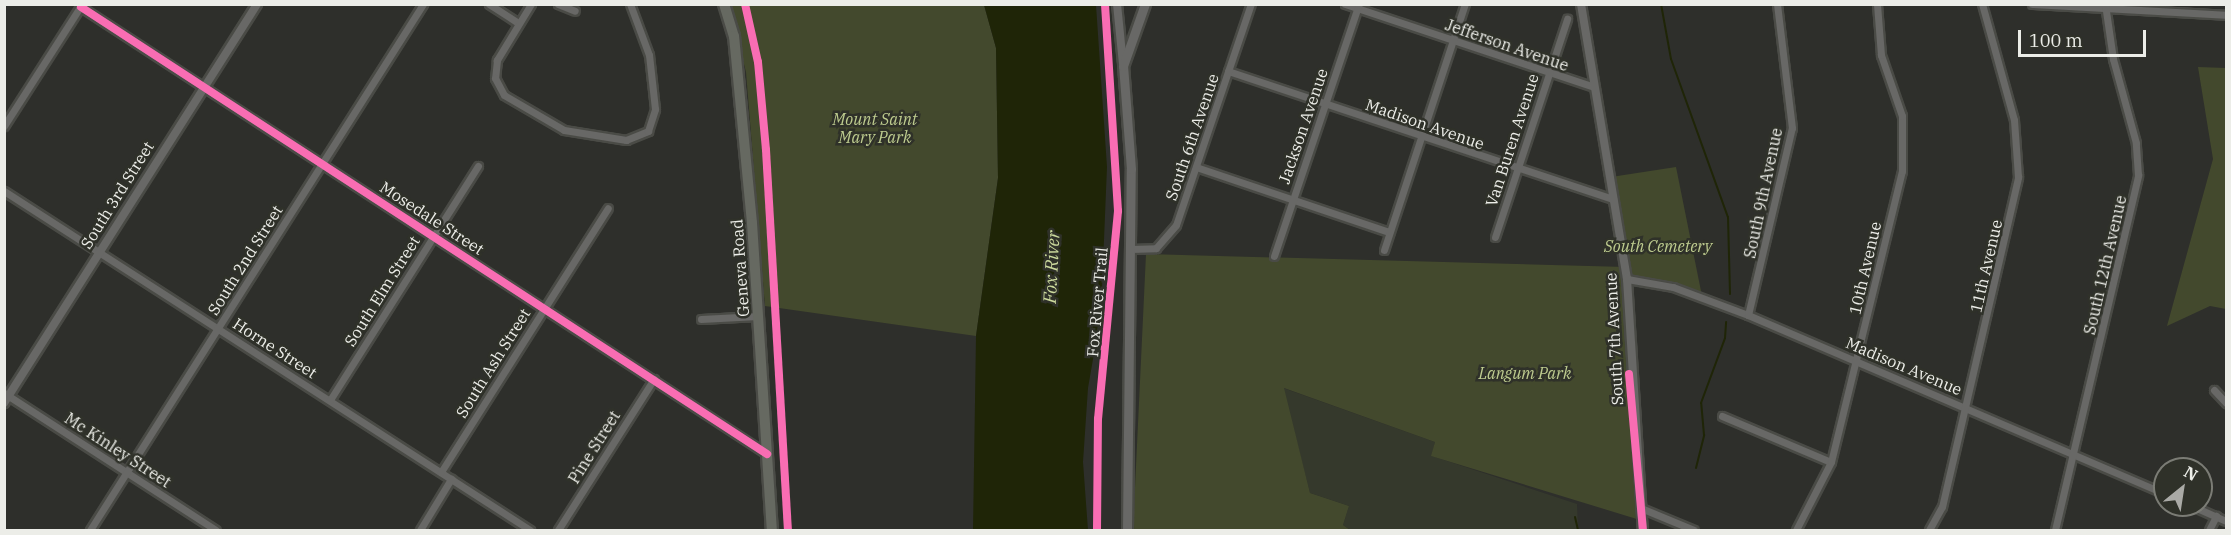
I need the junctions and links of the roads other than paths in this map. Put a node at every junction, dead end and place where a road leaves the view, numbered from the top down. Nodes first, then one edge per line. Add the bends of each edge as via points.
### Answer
1 (257, 4) edge
2 (423, 4) edge
3 (489, 4) edge
4 (531, 4) edge
5 (558, 4) edge
6 (630, 4) edge
7 (724, 4) edge
8 (1117, 4) edge
9 (1145, 4) edge
10 (1251, 4) edge
11 (1346, 4) edge
12 (1465, 4) edge
13 (1581, 4) edge
14 (1777, 4) edge
15 (1877, 4) edge
16 (1982, 4) edge
17 (2032, 4) edge
18 (81, 6) edge
19 (2105, 6) edge
20 (1358, 7) edge
21 (574, 10) dead end
22 (2226, 15) edge
23 (1568, 19) dead end
24 (517, 22) junction
25 (1453, 41) junction
26 (1123, 66) junction
27 (1228, 71) junction
28 (1548, 74) junction
29 (1592, 86) junction
30 (204, 87) junction
31 (1325, 104) junction
32 (4, 126) edge
33 (1421, 137) junction
34 (322, 162) junction
35 (478, 166) dead end
36 (1196, 167) junction
37 (1516, 169) junction
38 (4, 191) edge
39 (1293, 199) junction
40 (1613, 199) junction
41 (608, 208) dead end
42 (1389, 232) junction
43 (433, 235) junction
44 (1495, 237) dead end
45 (1131, 249) junction
46 (1384, 250) dead end
47 (99, 252) junction
48 (1274, 256) dead end
49 (1627, 279) junction
50 (544, 308) junction
51 (1748, 315) junction
52 (758, 316) junction
53 (701, 319) dead end
54 (219, 327) junction
55 (1857, 360) junction
56 (654, 379) junction
57 (2214, 390) dead end
58 (6, 397) edge
59 (330, 400) junction
60 (2226, 403) edge
61 (1966, 406) junction
62 (1722, 416) dead end
63 (2074, 453) junction
64 (767, 454) junction
65 (1831, 462) junction
66 (127, 472) junction
67 (441, 472) junction
68 (452, 479) junction
69 (2153, 489) edge
70 (1641, 508) junction
71 (2213, 515) edge
72 (2216, 516) junction
73 (2226, 521) edge
74 (90, 531) edge
75 (216, 531) edge
76 (420, 531) edge
77 (530, 531) edge
78 (558, 531) edge
79 (772, 531) edge
80 (1127, 531) edge
81 (1643, 531) edge
82 (1694, 531) edge
83 (1796, 531) edge
84 (1929, 531) edge
85 (2055, 531) edge
86 (2210, 531) edge

1 - 30 street, South 3rd Street
2 - 34 street, South 2nd Street
3 - 24 street
4 - 24 street
5 - 21 street
6 - 24 street via 649,55 655,109 648,132 626,140 564,130 504,95 495,78 496,60
7 - 52 main road, Geneva Road via 734,36
8 - 26 street
9 - 26 main road
10 - 27 street, South 6th Avenue
11 - 20 street, Jefferson Avenue
12 - 25 street
13 - 29 street, South 7th Avenue
14 - 51 street, South 9th Avenue via 1792,128
15 - 55 street, 10th Avenue via 1881,55 1902,116 1904,141
16 - 61 street, 11th Avenue via 2014,120 2018,177
17 - 19 street
18 - 30 street, Mosedale Street
18 - 32 street
19 - 22 street
19 - 63 street, South 12th Avenue via 2136,143 2138,175
20 - 25 street, Jefferson Avenue
20 - 31 street, Jackson Avenue
23 - 28 street, Van Buren Avenue
25 - 28 street, Jefferson Avenue
25 - 33 street
26 - 45 main road
27 - 31 street, Madison Avenue
27 - 36 street, South 6th Avenue
28 - 29 street, Jefferson Avenue
28 - 37 street, Van Buren Avenue
29 - 40 street, South 7th Avenue
30 - 34 street, Mosedale Street
30 - 47 street, South 3rd Street
31 - 33 street, Madison Avenue
31 - 39 street, Jackson Avenue
33 - 37 street, Madison Avenue
33 - 42 street
34 - 43 street, Mosedale Street
34 - 54 street, South 2nd Street
35 - 43 street, South Elm Street
36 - 39 street
36 - 45 street, South 6th Avenue via 1167,239 1156,248
37 - 40 street, Madison Avenue
37 - 44 street, Van Buren Avenue
38 - 47 street, Horne Street
39 - 42 street
39 - 48 street, Jackson Avenue
40 - 49 street, South 7th Avenue
41 - 50 street, South Ash Street
42 - 46 street
43 - 50 street, Mosedale Street
43 - 59 street, South Elm Street
45 - 80 main road
47 - 54 street, Horne Street
47 - 58 street, South 3rd Street
49 - 51 street, Madison Avenue via 1673,287
49 - 70 street, South 7th Avenue
50 - 56 street, Mosedale Street
50 - 67 street, South Ash Street
51 - 55 street, Madison Avenue
52 - 53 street
52 - 64 main road, Geneva Road
54 - 59 street, Horne Street
54 - 66 street, South 2nd Street
55 - 61 street, Madison Avenue
55 - 65 street, 10th Avenue
56 - 64 street, Mosedale Street
56 - 78 street, Pine Street
57 - 60 street
58 - 66 street, Mc Kinley Street
59 - 67 street, Horne Street
61 - 63 street, Madison Avenue
61 - 84 street, 11th Avenue via 1942,507
62 - 65 street
63 - 69 street, Madison Avenue
63 - 85 street, South 12th Avenue
64 - 79 main road, Geneva Road
65 - 83 street, 10th Avenue
66 - 74 street, South 2nd Street
66 - 75 street, Mc Kinley Street
67 - 68 street, Horne Street
68 - 76 street
68 - 77 street, Horne Street
70 - 81 street, South 7th Avenue
70 - 82 street
71 - 72 street
72 - 73 street
72 - 86 street

